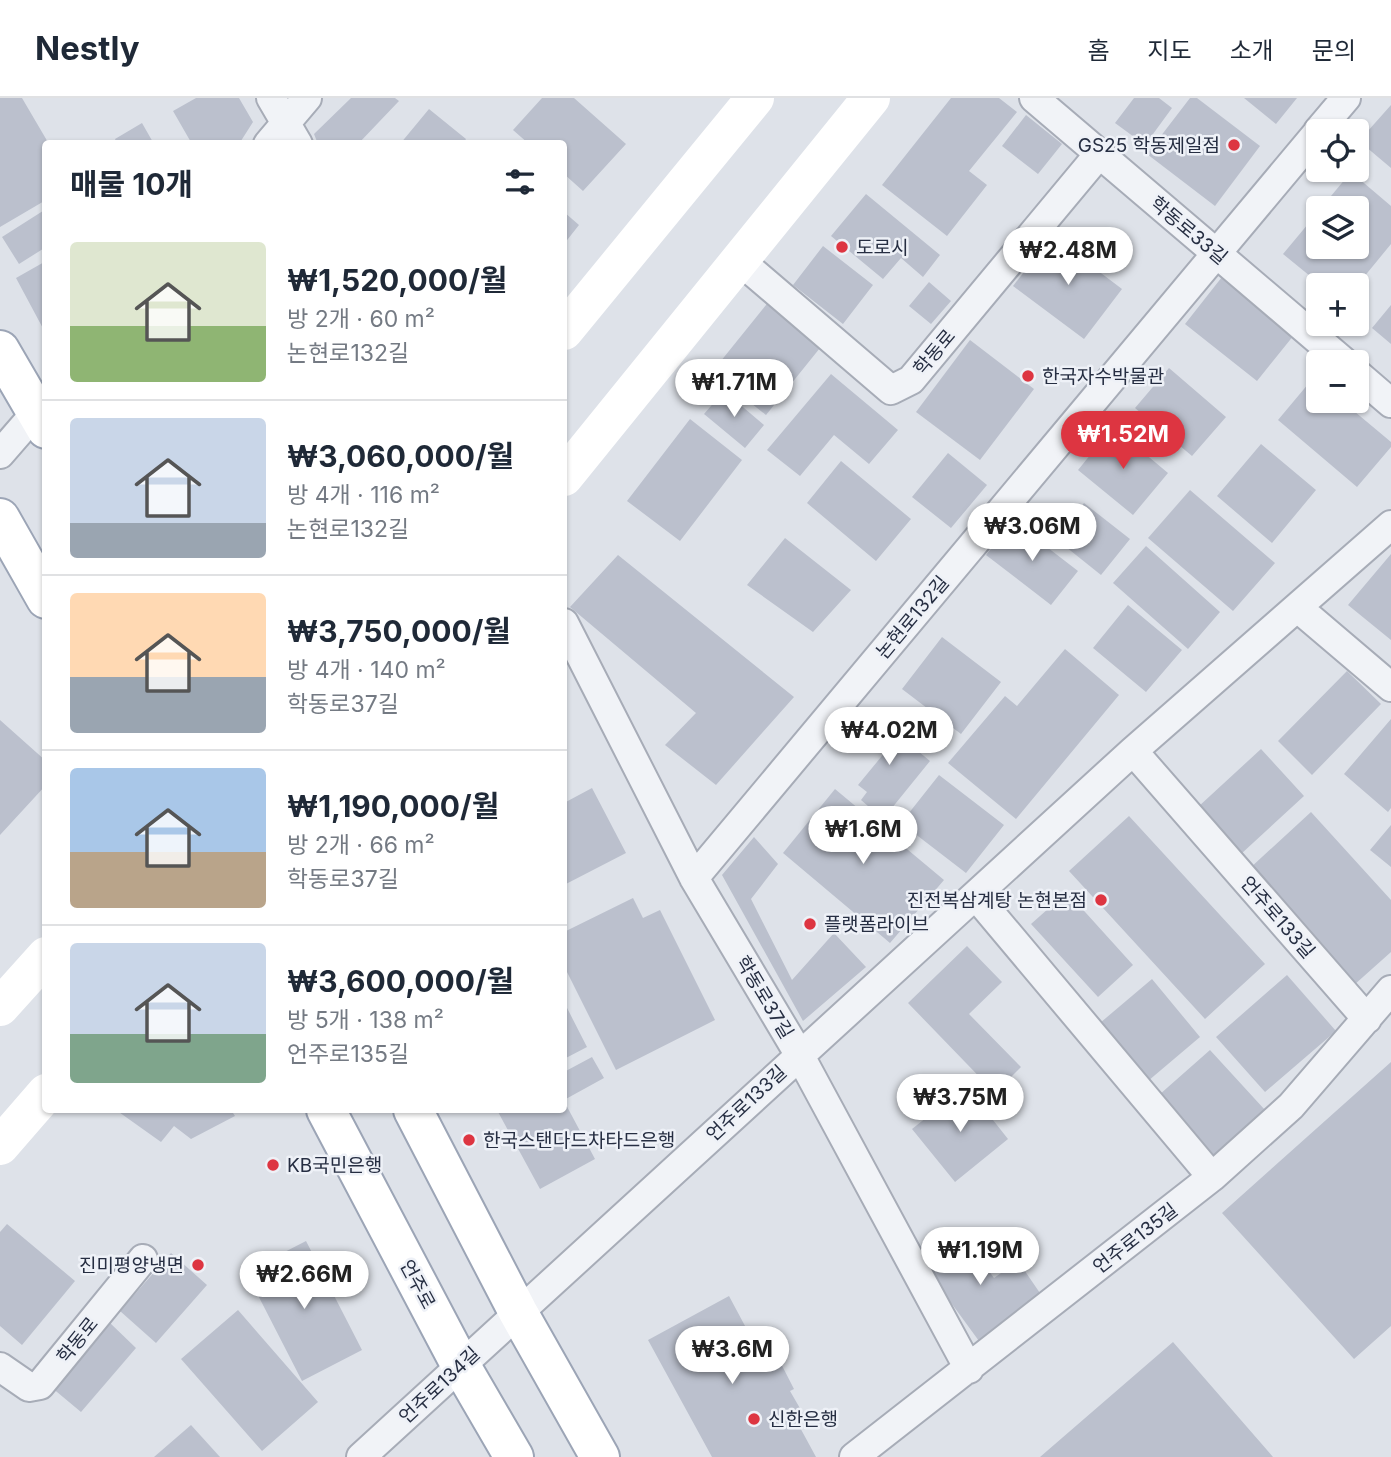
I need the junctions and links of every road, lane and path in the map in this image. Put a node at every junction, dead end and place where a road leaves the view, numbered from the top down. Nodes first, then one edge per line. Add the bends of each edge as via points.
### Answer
1 (271, 98) edge
2 (307, 98) edge
3 (755, 98) edge
4 (871, 98) edge
5 (1034, 98) edge
6 (1346, 98) edge
7 (1328, 119) edge
8 (284, 137) edge
9 (1306, 145) edge
10 (1100, 153) junction
11 (1216, 252) junction
12 (739, 260) junction
13 (567, 327) edge
14 (0, 350) edge
15 (1330, 350) edge
16 (1369, 384) edge
17 (1391, 403) edge
18 (42, 414) edge
19 (0, 454) edge
20 (567, 473) edge
21 (0, 518) edge
22 (1391, 525) edge
23 (42, 592) edge
24 (1298, 608) junction
25 (567, 629) edge
26 (1391, 687) edge
27 (1133, 751) junction
28 (694, 878) junction
29 (976, 896) junction
30 (42, 960) edge
31 (1391, 990) edge
32 (0, 1007) edge
33 (1367, 1019) junction
34 (799, 1054) junction
35 (42, 1098) edge
36 (328, 1113) edge
37 (414, 1113) edge
38 (0, 1146) edge
39 (1212, 1177) junction
40 (143, 1259) dead end
41 (517, 1312) junction
42 (461, 1366) junction
43 (0, 1367) edge
44 (969, 1369) junction
45 (360, 1457) edge
46 (514, 1457) edge
47 (600, 1457) edge
48 (854, 1457) edge

1 - 8 street
2 - 8 street
3 - 13 main road
4 - 12 main road
5 - 10 street, 학동로33길
6 - 7 street, 논현로132길
9 - 11 street, 논현로132길
10 - 11 street, 학동로33길
10 - 12 street, 학동로 via 911,380 891,390
11 - 15 street, 학동로33길
11 - 28 street, 논현로132길
12 - 20 main road
14 - 18 main road
16 - 17 street
18 - 19 street
21 - 23 main road
22 - 24 street, 언주로133길
24 - 26 street
24 - 27 street, 언주로133길
25 - 28 street, 학동로37길
27 - 29 street, 언주로133길
27 - 33 street, 언주로133길
28 - 34 street, 학동로37길
29 - 34 street, 언주로133길
29 - 39 street
30 - 32 main road
31 - 33 street, 언주로135길
33 - 39 street, 언주로135길 via 1291,1106
34 - 41 street, 언주로133길
34 - 44 street, 학동로37길
35 - 38 main road
36 - 42 main road, 언주로
37 - 41 main road
39 - 44 street, 언주로135길
40 - 43 street, 학동로 via 40,1385 29,1387
41 - 42 street, 언주로134길
41 - 47 main road
42 - 45 street, 언주로134길
42 - 46 main road, 언주로
44 - 48 street, 언주로135길

